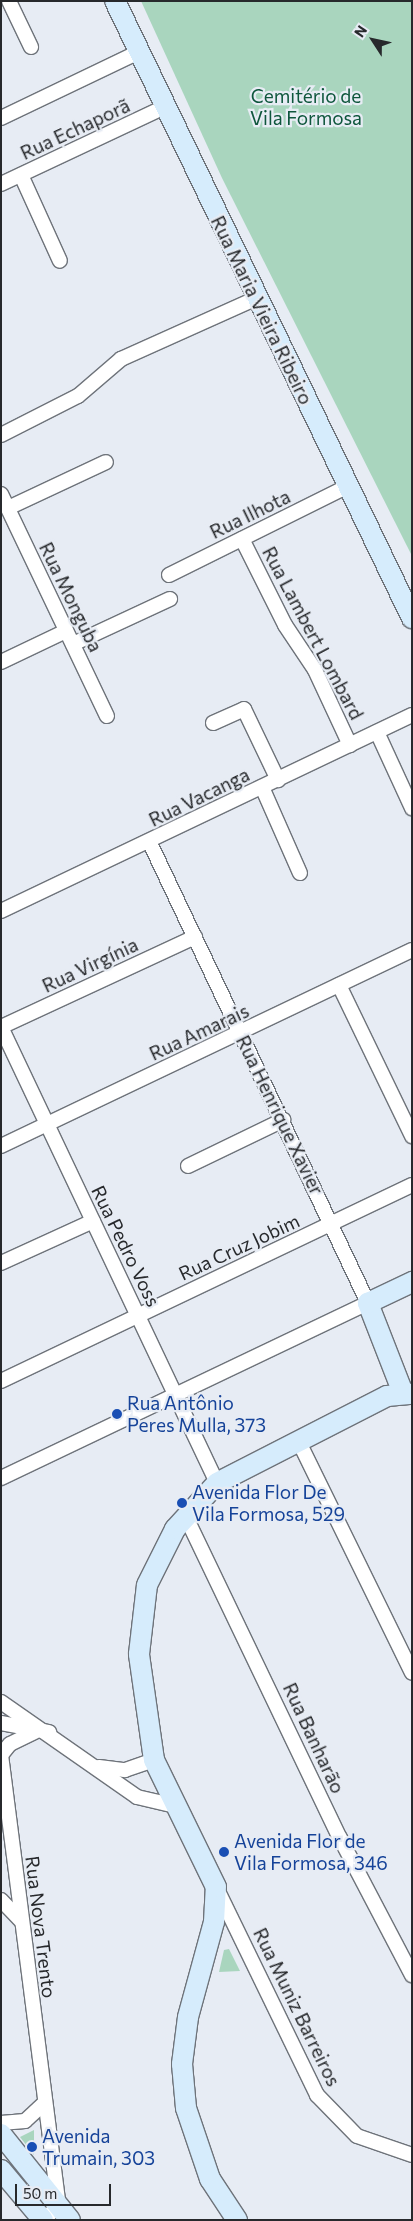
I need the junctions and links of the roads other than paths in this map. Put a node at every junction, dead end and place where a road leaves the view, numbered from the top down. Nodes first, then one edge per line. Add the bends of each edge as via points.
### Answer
1 (9, 1) edge
2 (114, 1) edge
3 (31, 47) dead end
4 (139, 52) junction
5 (165, 107) junction
6 (1, 118) edge
7 (21, 175) junction
8 (1, 184) edge
9 (60, 261) dead end
10 (257, 298) junction
11 (1, 435) edge
12 (106, 462) dead end
13 (348, 486) junction
14 (1, 494) edge
15 (8, 508) junction
16 (242, 539) junction
17 (169, 575) dead end
18 (170, 599) dead end
19 (412, 618) edge
20 (66, 631) junction
21 (72, 644) junction
22 (1, 662) edge
23 (412, 715) edge
24 (107, 716) dead end
25 (213, 723) dead end
26 (377, 732) junction
27 (350, 745) junction
28 (278, 780) junction
29 (262, 787) junction
30 (412, 808) edge
31 (149, 841) junction
32 (300, 873) dead end
33 (1, 911) edge
34 (195, 937) junction
35 (412, 950) edge
36 (339, 985) junction
37 (1, 1027) edge
38 (241, 1033) junction
39 (283, 1120) junction
40 (47, 1124) junction
41 (412, 1136) edge
42 (1, 1146) edge
43 (188, 1166) dead end
44 (412, 1185) edge
45 (93, 1220) junction
46 (332, 1223) junction
47 (1, 1263) edge
48 (412, 1282) edge
49 (368, 1303) junction
50 (139, 1315) junction
51 (1, 1381) edge
52 (407, 1394) edge
53 (177, 1396) junction
54 (298, 1440) junction
55 (1, 1478) edge
56 (217, 1483) junction
57 (185, 1515) junction
58 (412, 1673) edge
59 (1, 1702) edge
60 (1, 1723) edge
61 (35, 1732) junction
62 (50, 1732) junction
63 (1, 1755) edge
64 (154, 1760) junction
65 (98, 1767) junction
66 (174, 1805) junction
67 (216, 1887) junction
68 (1, 1900) edge
69 (21, 1922) junction
70 (412, 1975) edge
71 (44, 2103) junction
72 (1, 2123) edge
73 (1, 2134) edge
74 (412, 2155) edge
75 (1, 2170) edge
76 (65, 2213) edge
77 (43, 2220) edge
78 (237, 2220) edge

1 - 3 street
2 - 4 street, Rua Maria Vieira Ribeiro
4 - 5 street, Rua Maria Vieira Ribeiro
4 - 6 street
5 - 7 street, Rua Echaporã
5 - 10 street, Rua Maria Vieira Ribeiro
7 - 8 street, Rua Echaporã
7 - 9 street
10 - 11 street via 120,359 78,396
10 - 13 street, Rua Maria Vieira Ribeiro
12 - 15 street
13 - 16 street, Rua Ilhota
13 - 19 street, Rua Maria Vieira Ribeiro
14 - 15 street, Rua Monguba
15 - 20 street, Rua Monguba
16 - 17 street, Rua Ilhota
16 - 27 street, Rua Lambert Lombard via 285,625 315,670
18 - 21 street
20 - 21 street, Rua Monguba
20 - 22 street
21 - 24 street, Rua Monguba
23 - 26 street, Rua Vacanga
25 - 28 street via 244,709
26 - 27 street, Rua Vacanga
26 - 30 street
27 - 28 street, Rua Vacanga
28 - 29 street, Rua Vacanga
29 - 31 street, Rua Vacanga
29 - 32 street
31 - 33 street, Rua Vacanga
31 - 34 street, Rua Henrique Xavier
34 - 37 street, Rua Virgínia
34 - 38 street, Rua Henrique Xavier
35 - 36 street, Rua Amarais
36 - 38 street, Rua Amarais
36 - 41 street
37 - 40 street, Rua Pedro Voss
38 - 39 street, Rua Henrique Xavier
38 - 40 street, Rua Amarais
39 - 43 street
39 - 46 street, Rua Henrique Xavier
40 - 42 street, Rua Amarais
40 - 45 street, Rua Pedro Voss
44 - 46 street, Rua Cruz Jobim
45 - 47 street
45 - 50 street, Rua Pedro Voss
46 - 49 street, Rua Henrique Xavier
46 - 50 street, Rua Cruz Jobim
48 - 49 street
49 - 52 street, Rua Henrique Xavier
49 - 53 street
50 - 51 street, Rua Cruz Jobim
50 - 53 street, Rua Pedro Voss
52 - 54 street via 387,1396
53 - 55 street
53 - 56 street, Rua Pedro Voss
54 - 56 street
54 - 58 street
56 - 57 street
57 - 64 street via 154,1567 141,1622 142,1692
57 - 70 street, Rua Banharão via 344,1847
59 - 62 street
60 - 61 street
61 - 62 street
61 - 63 street via 10,1744
62 - 65 street
63 - 69 street, Rua Nova Trento
64 - 65 street via 125,1770
64 - 66 street
65 - 66 street via 136,1797
66 - 67 street
67 - 74 street, Rua Muniz Barreiros via 317,2095 357,2136
67 - 78 street via 214,1922 188,2017 182,2064 193,2139 210,2179
68 - 69 street
69 - 71 street, Rua Nova Trento
71 - 72 street via 26,2121
71 - 76 street, Rua Nova Trento
73 - 76 street
75 - 77 street
76 - 77 street

